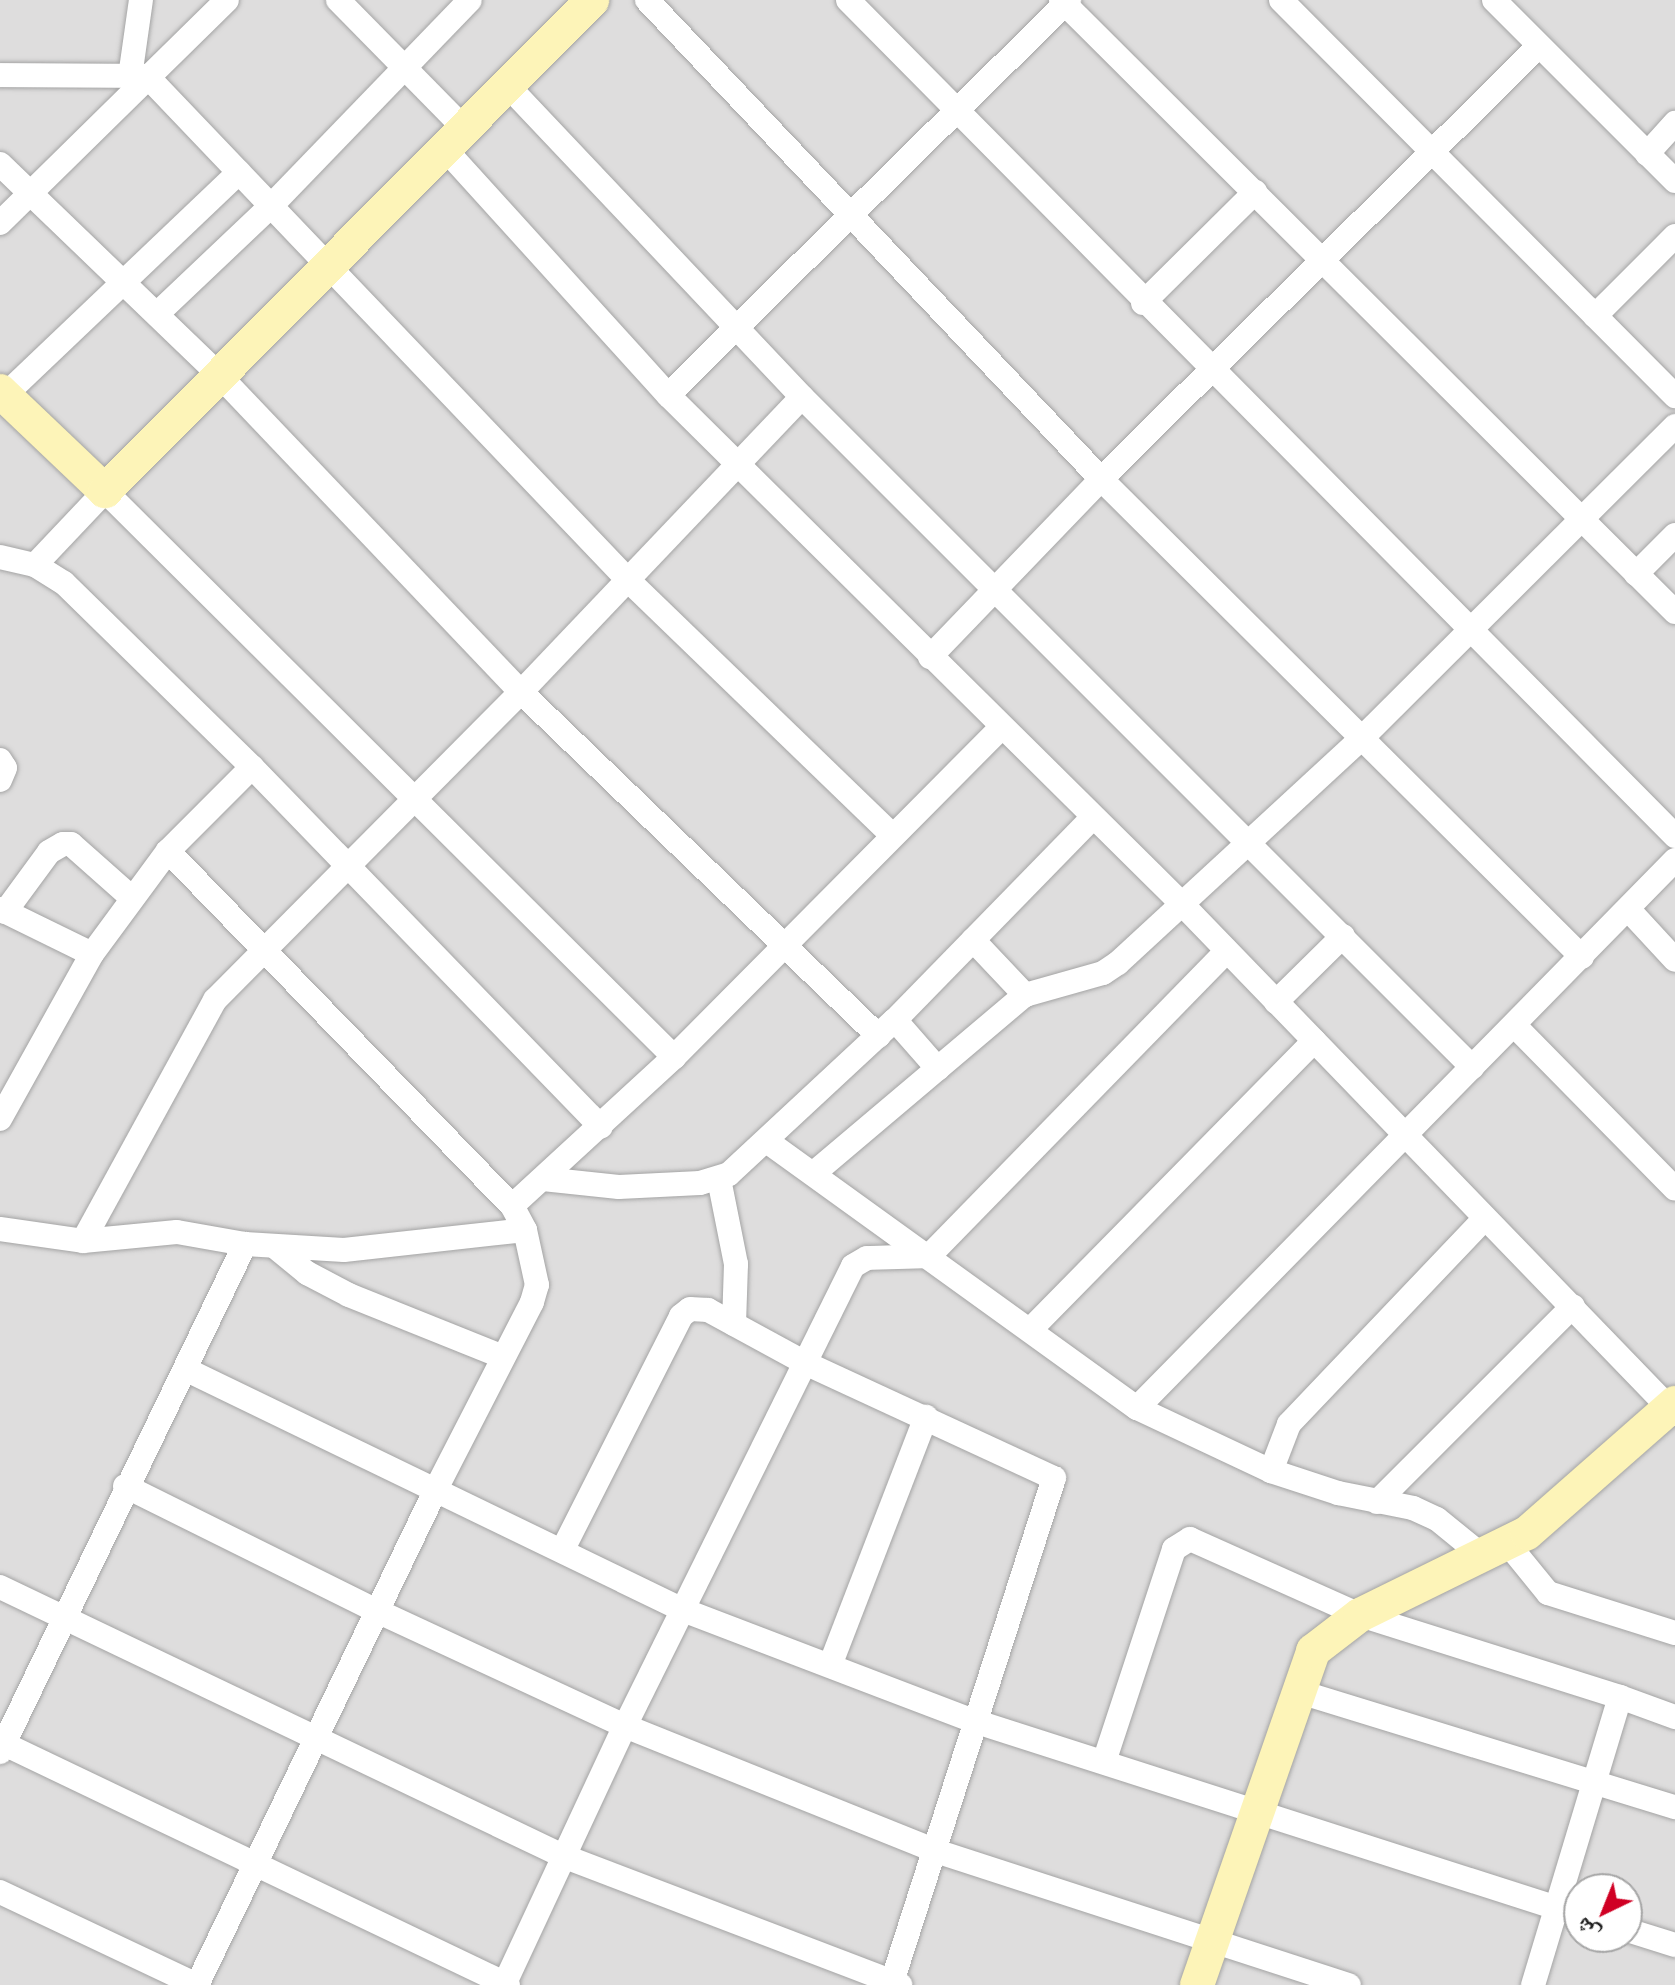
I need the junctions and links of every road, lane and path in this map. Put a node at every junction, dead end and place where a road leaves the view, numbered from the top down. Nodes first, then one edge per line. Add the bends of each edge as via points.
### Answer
1 (141, 0) edge
2 (227, 0) edge
3 (338, 0) edge
4 (470, 0) edge
5 (647, 0) edge
6 (848, 0) edge
7 (1281, 0) edge
8 (1494, 0) edge
9 (1065, 1) edge
10 (583, 3) edge
11 (1539, 46) junction
12 (403, 66) junction
13 (0, 75) edge
14 (138, 76) junction
15 (507, 85) junction
16 (955, 111) junction
17 (1675, 123) edge
18 (454, 138) junction
19 (1429, 150) junction
20 (1647, 154) junction
21 (0, 164) edge
22 (239, 172) junction
23 (1675, 181) edge
24 (1255, 192) junction
25 (31, 193) junction
26 (271, 206) junction
27 (849, 217) junction
28 (0, 223) edge
29 (1675, 236) edge
30 (1324, 260) junction
31 (326, 264) junction
32 (124, 282) junction
33 (1143, 303) junction
34 (157, 314) junction
35 (1595, 316) junction
36 (737, 327) junction
37 (1211, 371) junction
38 (218, 374) junction
39 (2, 393) edge
40 (668, 395) junction
41 (1675, 396) edge
42 (802, 397) junction
43 (1675, 426) edge
44 (735, 464) junction
45 (1101, 479) junction
46 (105, 491) junction
47 (1580, 519) junction
48 (1675, 535) edge
49 (0, 557) edge
50 (35, 565) junction
51 (1636, 574) junction
52 (628, 580) junction
53 (995, 590) junction
54 (1675, 612) edge
55 (1474, 629) junction
56 (930, 657) junction
57 (521, 692) junction
58 (1001, 728) junction
59 (1362, 738) junction
60 (0, 760) edge
61 (252, 767) junction
62 (0, 780) edge
63 (413, 802) junction
64 (1092, 818) junction
65 (892, 835) junction
66 (1675, 836) edge
67 (1250, 842) junction
68 (168, 851) junction
69 (1675, 860) edge
70 (350, 863) junction
71 (132, 898) junction
72 (1183, 905) junction
73 (1628, 909) junction
74 (3, 911) edge
75 (1343, 936) junction
76 (973, 940) junction
77 (787, 946) junction
78 (261, 948) junction
79 (1227, 951) junction
80 (92, 954) junction
81 (1582, 957) junction
82 (1675, 960) edge
83 (1025, 995) junction
84 (1276, 1002) junction
85 (1515, 1026) junction
86 (886, 1028) junction
87 (1314, 1041) junction
88 (674, 1057) junction
89 (1472, 1067) junction
90 (938, 1069) junction
91 (0, 1119) edge
92 (601, 1127) junction
93 (1401, 1135) junction
94 (768, 1142) junction
95 (814, 1173) junction
96 (543, 1179) junction
97 (719, 1179) junction
98 (1675, 1189) edge
99 (512, 1206) junction
100 (1485, 1218) junction
101 (0, 1229) edge
102 (525, 1230) junction
103 (83, 1241) junction
104 (245, 1244) junction
105 (274, 1246) junction
106 (929, 1256) junction
107 (1573, 1306) junction
108 (734, 1324) junction
109 (1031, 1329) junction
110 (503, 1357) junction
111 (807, 1364) junction
112 (187, 1370) junction
113 (1137, 1408) junction
114 (1673, 1408) edge
115 (926, 1417) junction
116 (1271, 1471) junction
117 (125, 1486) junction
118 (436, 1489) junction
119 (1377, 1502) junction
120 (563, 1549) junction
121 (1496, 1551) junction
122 (0, 1587) edge
123 (683, 1610) junction
124 (377, 1611) junction
125 (1360, 1615) junction
126 (62, 1617) junction
127 (1675, 1633) edge
128 (831, 1663) junction
129 (1297, 1691) junction
130 (1620, 1697) junction
131 (1675, 1717) edge
132 (977, 1722) junction
133 (625, 1726) junction
134 (317, 1738) junction
135 (1, 1746) edge
136 (1104, 1762) junction
137 (1598, 1782) junction
138 (1675, 1807) edge
139 (1256, 1808) junction
140 (936, 1851) junction
141 (563, 1856) junction
142 (255, 1864) junction
143 (1577, 1873) edge
144 (0, 1892) edge
145 (1563, 1909) edge
146 (1563, 1922) edge
147 (1643, 1935) edge
148 (1212, 1938) junction
149 (1675, 1945) edge
150 (894, 1984) edge
151 (197, 1985) edge
152 (505, 1985) edge
153 (1197, 1985) edge
154 (1349, 1985) edge
155 (1533, 1985) edge

1 - 14 street
2 - 14 street
3 - 12 street
4 - 12 street
5 - 27 street
6 - 16 street
7 - 19 street
8 - 11 street
9 - 16 street
9 - 24 street
10 - 15 street
11 - 19 street
11 - 20 street
12 - 18 street
12 - 26 street
13 - 14 street
14 - 22 street
14 - 25 street
15 - 18 street
15 - 36 street
16 - 27 street
16 - 33 street
17 - 20 street
18 - 31 street
18 - 40 street
19 - 30 street
19 - 35 street
20 - 23 street
21 - 25 street
22 - 26 street
22 - 32 street
24 - 30 street
24 - 33 street
25 - 28 street
25 - 32 street
26 - 31 street
26 - 34 street
27 - 36 street
27 - 45 street
29 - 35 street
30 - 37 street
30 - 47 street
31 - 38 street
31 - 52 street
32 - 34 street
32 - 39 street
33 - 37 street
34 - 38 street
35 - 41 street
36 - 40 street
36 - 42 street
37 - 45 street
37 - 55 street
38 - 46 street
38 - 57 street
39 - 46 street
40 - 44 street
42 - 44 street
42 - 53 street
43 - 47 street
44 - 52 street
44 - 56 street
45 - 53 street
45 - 59 street
46 - 50 street
46 - 63 street
47 - 51 street
47 - 55 street
48 - 51 street
49 - 50 street
50 - 61 street via 64,583
51 - 54 street
52 - 57 street
52 - 65 street
53 - 56 street
53 - 67 street
55 - 59 street
55 - 66 street
56 - 58 street
57 - 63 street
57 - 77 street
58 - 64 street
58 - 65 street
59 - 67 street
59 - 81 street
60 - 62 street via 5,768
61 - 68 street
61 - 70 street
63 - 70 street
63 - 88 street
64 - 72 street
64 - 76 street
65 - 77 street
67 - 72 street
67 - 75 street
68 - 71 street
68 - 78 street
69 - 73 street
70 - 78 street
70 - 92 street
71 - 74 street via 71,844 63,844 49,852
71 - 80 street
72 - 79 street
72 - 83 street via 1103,973
73 - 81 street
73 - 82 street
74 - 80 street
75 - 84 street
75 - 89 street
76 - 83 street
76 - 86 street
77 - 86 street
77 - 88 street
78 - 99 street
78 - 103 street via 199,1022
79 - 84 street
79 - 106 street
80 - 91 street
81 - 85 street
83 - 90 street
84 - 87 street
85 - 89 street
85 - 98 street
86 - 90 street
86 - 94 street
87 - 93 street
87 - 109 street
88 - 92 street
89 - 93 street
90 - 95 street
92 - 96 street
93 - 100 street
93 - 113 street
94 - 95 street
94 - 97 street
95 - 106 street
96 - 97 street via 619,1187
96 - 99 street
97 - 108 street via 736,1264
99 - 102 street
100 - 107 street
100 - 116 street via 1289,1424
101 - 103 street
102 - 105 street via 344,1250
102 - 110 street via 537,1285
103 - 104 street via 177,1232
104 - 105 street
104 - 112 street
105 - 110 street via 307,1273 349,1295
106 - 109 street
106 - 111 street via 858,1261
107 - 114 street
107 - 119 street
108 - 111 street
108 - 120 street via 708,1310 690,1309 681,1316
109 - 113 street
110 - 118 street
111 - 115 street
111 - 123 street
112 - 117 street
112 - 118 street
113 - 116 street
114 - 121 street via 1549,1517
115 - 128 street
115 - 132 street via 1049,1473 1055,1483
116 - 119 street
117 - 124 street
117 - 126 street
118 - 120 street
118 - 124 street
119 - 121 street via 1437,1519
120 - 123 street
121 - 125 street
121 - 127 street via 1548,1593
122 - 126 street
123 - 128 street
123 - 133 street
124 - 133 street
124 - 134 street
125 - 129 street via 1313,1651
125 - 130 street
125 - 136 street via 1190,1539 1181,1544 1174,1549
126 - 134 street
126 - 135 street
128 - 132 street
129 - 137 street
129 - 139 street
130 - 131 street
130 - 137 street
132 - 136 street
132 - 140 street
133 - 140 street
133 - 141 street
134 - 141 street
134 - 142 street
135 - 142 street
136 - 139 street
137 - 138 street
137 - 143 street
139 - 145 street
139 - 148 street
140 - 148 street
140 - 150 street
141 - 150 street
141 - 152 street
142 - 151 street
142 - 152 street
144 - 151 street
146 - 155 street
147 - 149 street
148 - 153 street
148 - 154 street

